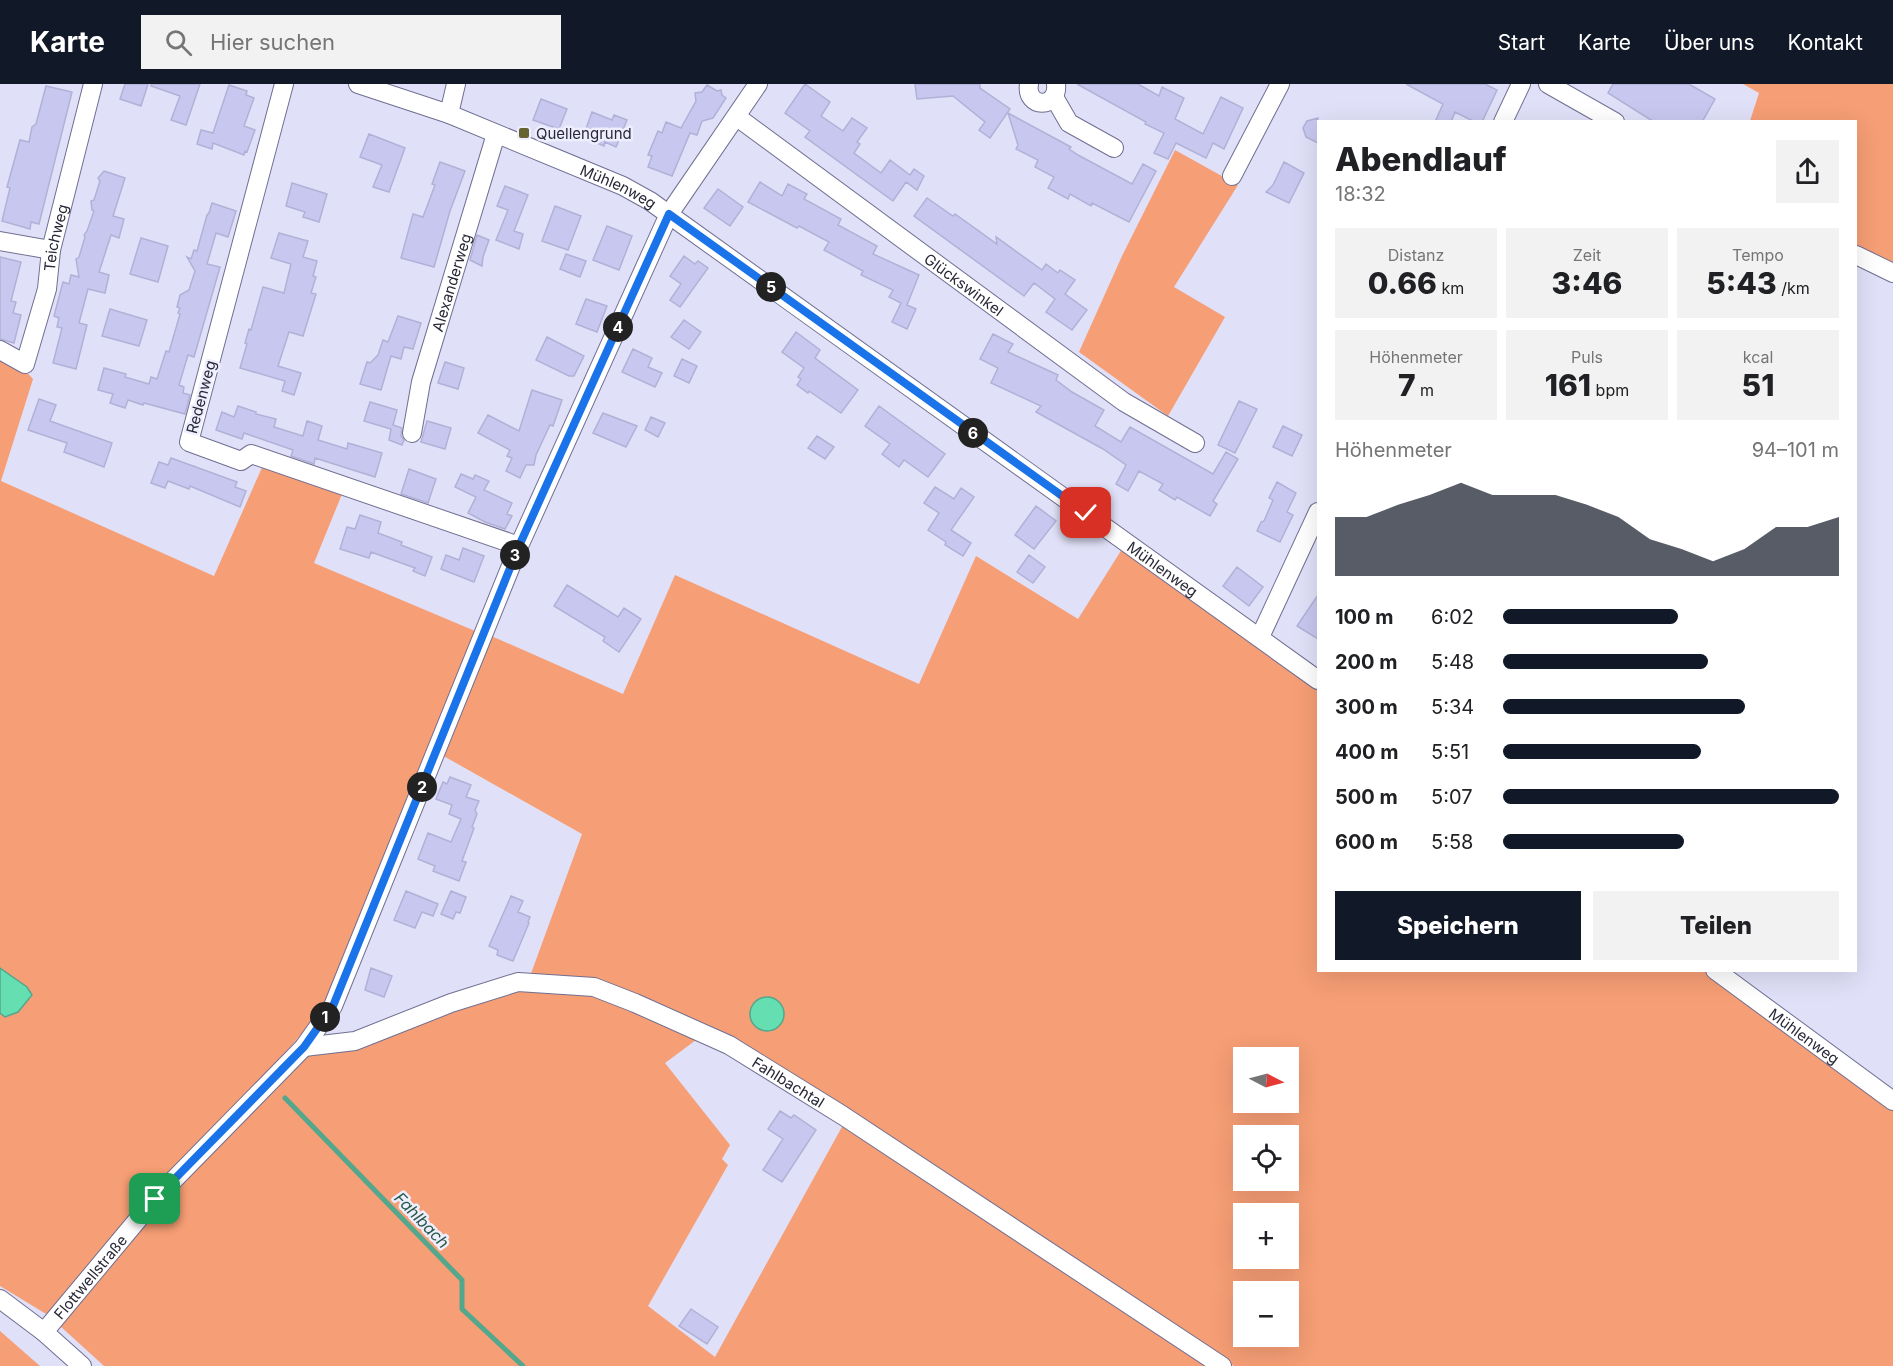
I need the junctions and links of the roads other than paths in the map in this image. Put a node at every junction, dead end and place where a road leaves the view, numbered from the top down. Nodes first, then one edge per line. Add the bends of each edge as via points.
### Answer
1 (93, 84) edge
2 (284, 84) edge
3 (358, 84) edge
4 (456, 84) edge
5 (1029, 84) edge
6 (1280, 84) edge
7 (1521, 84) edge
8 (1548, 84) edge
9 (756, 85) edge
10 (1055, 90) edge
11 (449, 114) junction
12 (737, 117) junction
13 (1504, 120) edge
14 (1611, 120) edge
15 (496, 134) junction
16 (1114, 148) dead end
17 (1233, 176) dead end
18 (669, 214) junction
19 (0, 241) edge
20 (51, 250) junction
21 (1857, 255) edge
22 (1893, 273) edge
23 (0, 350) edge
24 (412, 433) dead end
25 (1195, 443) dead end
26 (1317, 514) edge
27 (519, 546) junction
28 (1260, 637) junction
29 (1317, 679) edge
30 (1718, 972) edge
31 (304, 1047) junction
32 (1893, 1101) edge
33 (0, 1299) edge
34 (44, 1332) junction
35 (82, 1366) edge
36 (1221, 1366) edge

1 - 20 street, Teichweg
2 - 27 street, Redenweg via 189,442 242,461 251,454
3 - 11 street, Mühlenweg
4 - 11 street
5 - 10 street via 1030,96 1037,102 1046,102
6 - 17 street
7 - 13 street
8 - 14 street
9 - 12 street, Flottwellstraße
10 - 16 street via 1069,123
11 - 15 street, Mühlenweg
12 - 18 street, Flottwellstraße
12 - 25 street, Glückswinkel via 1124,402
15 - 18 street, Mühlenweg via 624,186
15 - 24 street, Alexanderweg via 421,382
18 - 27 street, Flottwellstraße
18 - 28 street, Mühlenweg
19 - 20 street
20 - 23 street, Teichweg via 47,289 25,364
21 - 22 street
26 - 28 street
27 - 31 street, Flottwellstraße via 333,1006
28 - 29 street, Mühlenweg
30 - 32 street, Mühlenweg
31 - 34 street, Flottwellstraße via 155,1199
31 - 36 street, Fahlbachtal via 355,1041 451,1003 518,982 594,987 729,1045 842,1114
33 - 34 street
34 - 35 street

